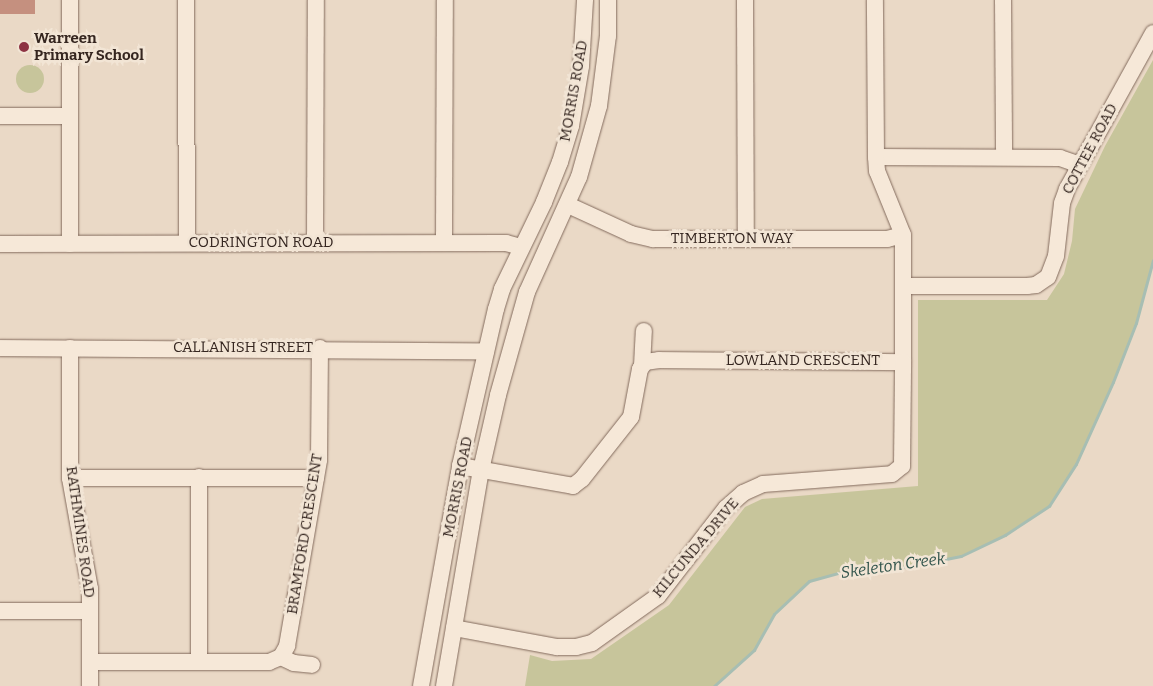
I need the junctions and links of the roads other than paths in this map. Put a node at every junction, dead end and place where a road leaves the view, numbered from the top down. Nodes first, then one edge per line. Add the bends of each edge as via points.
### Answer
1 (70, 0) edge
2 (186, 0) edge
3 (316, 0) edge
4 (445, 0) edge
5 (585, 0) edge
6 (608, 0) edge
7 (746, 0) edge
8 (875, 0) edge
9 (1003, 0) edge
10 (1153, 33) edge
11 (0, 116) edge
12 (70, 116) junction
13 (876, 157) junction
14 (1004, 158) junction
15 (1080, 165) junction
16 (568, 205) junction
17 (903, 235) junction
18 (746, 239) junction
19 (186, 243) junction
20 (315, 243) junction
21 (444, 243) junction
22 (0, 244) edge
23 (70, 244) junction
24 (521, 247) junction
25 (502, 289) junction
26 (527, 292) junction
27 (905, 292) junction
28 (644, 331) dead end
29 (0, 348) edge
30 (70, 348) junction
31 (320, 348) junction
32 (486, 351) junction
33 (903, 362) junction
34 (642, 366) junction
35 (460, 466) junction
36 (481, 470) junction
37 (199, 477) junction
38 (70, 478) junction
39 (316, 478) junction
40 (0, 611) edge
41 (90, 611) junction
42 (454, 628) junction
43 (281, 657) junction
44 (90, 662) junction
45 (199, 662) junction
46 (312, 665) dead end
47 (90, 686) edge
48 (421, 686) edge
49 (444, 686) edge

1 - 12 street
2 - 19 street
3 - 20 street
4 - 21 street
5 - 24 street, MORRIS ROAD via 581,66 571,126 550,186
6 - 16 street, MORRIS ROAD via 608,36 599,106
7 - 18 street
8 - 13 street
9 - 14 street
10 - 15 street, COTTEE ROAD
11 - 12 street
12 - 23 street
13 - 14 street
13 - 17 street via 877,171
14 - 15 street via 1060,158
15 - 27 street, COTTEE ROAD via 1062,203 1056,256 1048,277 1042,282 1027,286
16 - 18 street, TIMBERTON WAY via 631,234 653,239
16 - 26 street, MORRIS ROAD
17 - 18 street, TIMBERTON WAY via 887,238
17 - 27 street
19 - 20 street, CODRINGTON ROAD
19 - 23 street, CODRINGTON ROAD
20 - 21 street, CODRINGTON ROAD
21 - 24 street, CODRINGTON ROAD via 506,243
22 - 23 street, CODRINGTON ROAD
24 - 25 street, MORRIS ROAD
25 - 26 street
25 - 32 street, MORRIS ROAD
26 - 36 street, MORRIS ROAD
27 - 33 street
28 - 34 street
29 - 30 street, CALLANISH STREET
30 - 31 street, CALLANISH STREET
30 - 38 street, RATHMINES ROAD
31 - 32 street, CALLANISH STREET
31 - 39 street, BRAMFORD CRESCENT via 320,453
32 - 35 street, MORRIS ROAD
33 - 34 street, LOWLAND CRESCENT via 658,360 645,362
33 - 42 street, KILCUNDA DRIVE via 902,466 892,474 763,484 743,493 726,508 658,596 592,643 558,647
34 - 36 street via 632,417 582,480 573,486
35 - 36 street
35 - 48 street, MORRIS ROAD
36 - 42 street, MORRIS ROAD
37 - 38 street
37 - 39 street
37 - 45 street
38 - 41 street, RATHMINES ROAD via 89,577
39 - 43 street, BRAMFORD CRESCENT via 287,646
40 - 41 street
41 - 44 street, RATHMINES ROAD
42 - 49 street, MORRIS ROAD
43 - 45 street via 269,662
43 - 46 street via 294,663
44 - 45 street
44 - 47 street, RATHMINES ROAD

